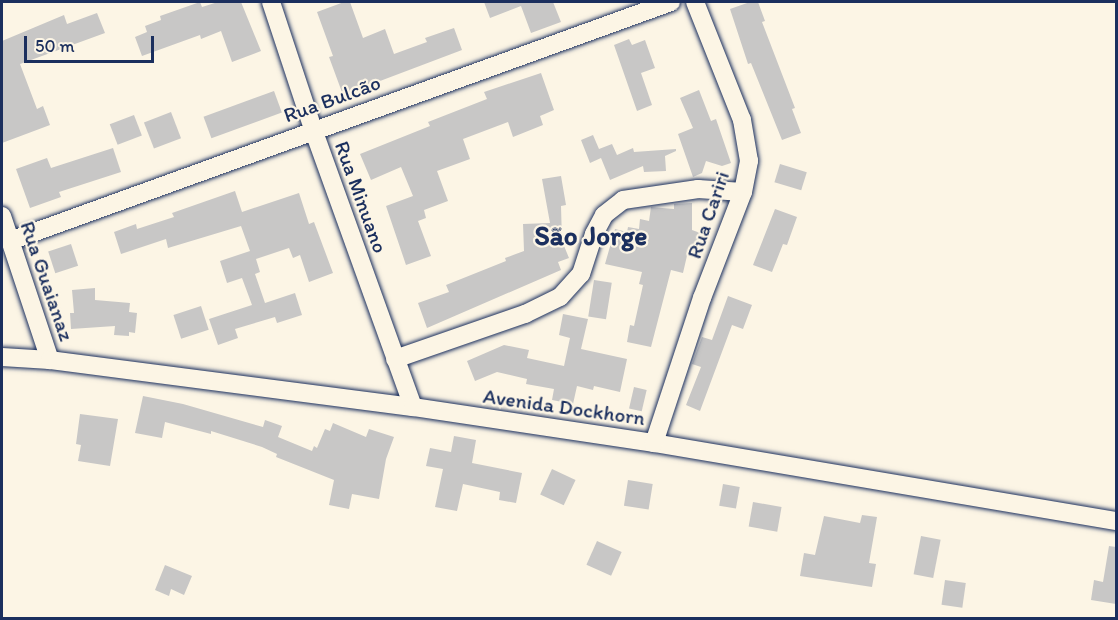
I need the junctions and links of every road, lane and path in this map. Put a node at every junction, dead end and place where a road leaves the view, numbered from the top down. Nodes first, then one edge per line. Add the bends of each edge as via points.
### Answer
1 (271, 2) edge
2 (671, 2) edge
3 (695, 2) edge
4 (313, 129) junction
5 (743, 192) junction
6 (2, 216) edge
7 (10, 241) junction
8 (2, 357) edge
9 (395, 359) junction
10 (50, 360) junction
11 (413, 407) junction
12 (654, 443) junction
13 (1116, 521) edge

1 - 4 street, Rua Minuano
2 - 4 street, Rua Bulcão
3 - 5 street, Rua Cariri via 742,120 749,161
4 - 7 street, Rua Bulcão
4 - 9 street, Rua Minuano
5 - 9 street via 698,189 623,200 604,214 581,274 560,297 525,314
5 - 12 street, Rua Cariri via 702,298
6 - 7 street, Rua Guaianaz
7 - 10 street, Rua Guaianaz
8 - 10 street, Avenida Dockhorn
9 - 11 street, Rua Minuano
10 - 11 street, Avenida Dockhorn
11 - 12 street, Avenida Dockhorn
12 - 13 street, Avenida Dockhorn

